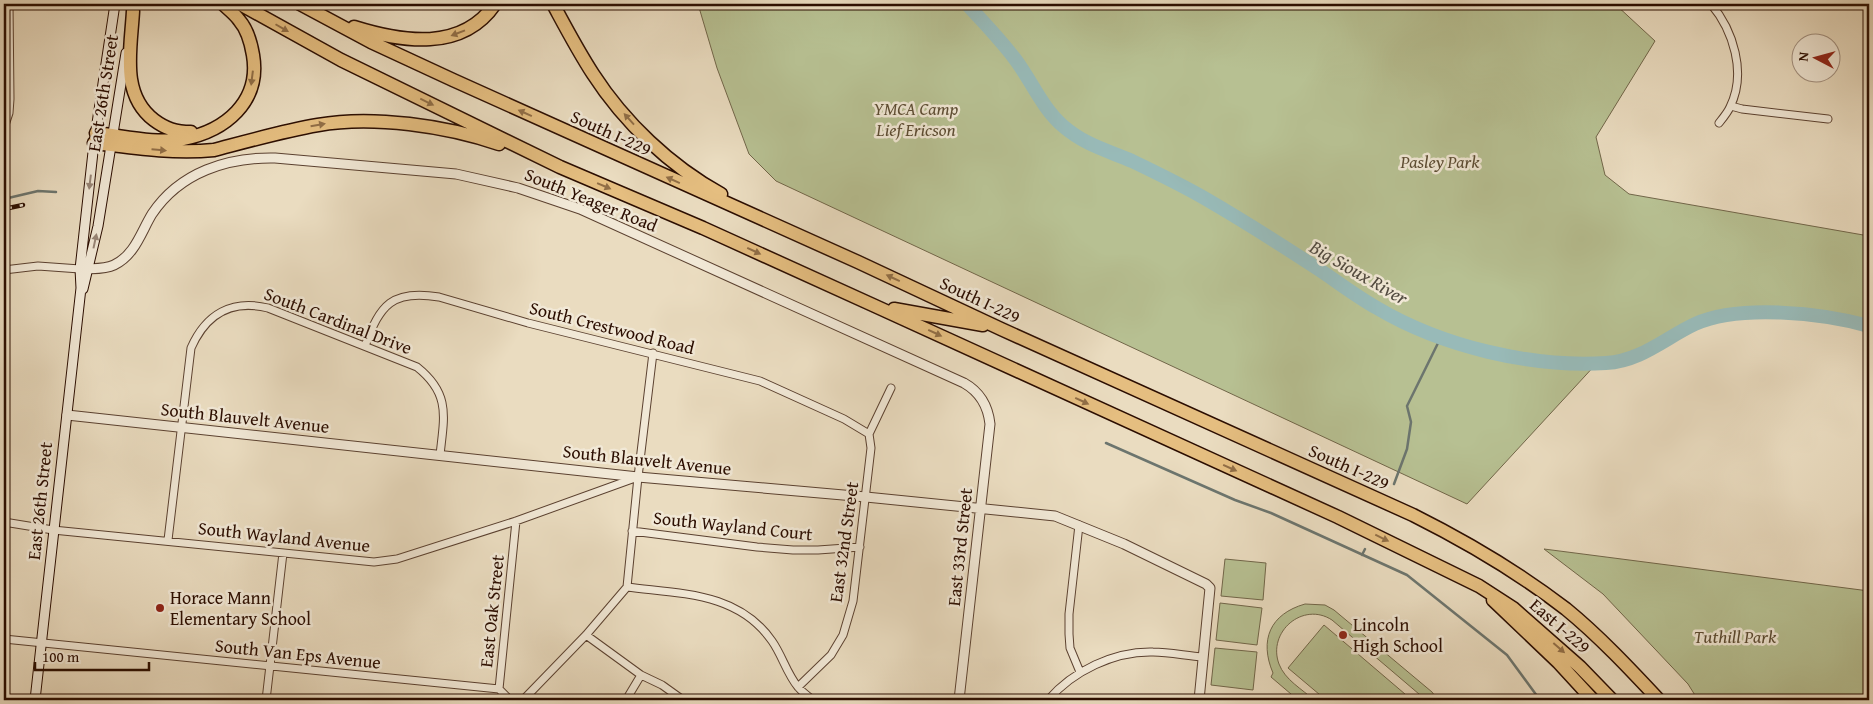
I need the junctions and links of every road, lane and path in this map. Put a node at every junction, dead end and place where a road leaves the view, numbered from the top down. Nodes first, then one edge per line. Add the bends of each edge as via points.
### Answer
1 (9, 4) edge
2 (115, 4) edge
3 (223, 4) edge
4 (240, 4) edge
5 (300, 4) edge
6 (495, 4) edge
7 (553, 4) edge
8 (1711, 4) edge
9 (134, 8) edge
10 (1731, 106) junction
11 (1828, 119) dead end
12 (1719, 123) dead end
13 (4, 128) edge
14 (210, 131) junction
15 (95, 138) junction
16 (111, 140) junction
17 (560, 167) junction
18 (798, 236) junction
19 (85, 268) junction
20 (4, 270) edge
21 (875, 306) junction
22 (1001, 329) junction
23 (365, 346) junction
24 (653, 353) junction
25 (891, 388) dead end
26 (982, 399) joint
27 (67, 415) junction
28 (181, 428) junction
29 (869, 434) junction
30 (440, 455) junction
31 (638, 477) junction
32 (866, 497) junction
33 (980, 509) junction
34 (516, 521) junction
35 (4, 522) edge
36 (1079, 525) junction
37 (53, 530) junction
38 (632, 531) junction
39 (168, 540) junction
40 (860, 547) junction
41 (283, 553) junction
42 (1479, 586) junction
43 (627, 587) junction
44 (586, 635) junction
45 (4, 639) edge
46 (42, 643) junction
47 (1203, 657) junction
48 (1623, 664) junction
49 (270, 666) junction
50 (1080, 672) junction
51 (641, 675) junction
52 (798, 687) junction
53 (499, 689) junction
54 (35, 700) edge
55 (266, 700) edge
56 (510, 700) edge
57 (524, 700) edge
58 (626, 700) edge
59 (683, 700) edge
60 (813, 700) edge
61 (958, 700) edge
62 (1048, 700) edge
63 (1199, 700) edge
64 (1593, 700) edge
65 (1612, 700) edge
66 (1655, 700) edge
67 (1659, 700) edge

1 - 13 street via 10,99
2 - 15 street, East 26th Street
3 -> 14 highway via 245,30 252,49 253,73 243,104 227,121
4 -> 17 highway via 341,60
6 -> 5 highway via 481,21 462,33 421,39 364,30
18 -> 5 highway, South I-229 via 372,42
18 -> 7 highway via 697,179 644,136 594,76
8 - 10 street via 1719,13 1735,52 1736,89
9 - 14 highway via 130,71 137,101 149,116 167,128 186,132
9 - 16 street, East 26th Street
10 - 11 street
10 - 12 street
14 - 16 highway via 171,140
15 - 16 highway
15 -> 19 street, East 26th Street
16 -> 17 highway via 178,152 196,152 318,125 395,123 438,128 481,139
19 -> 16 street, East 26th Street via 98,226
17 -> 21 highway
22 -> 18 highway, South I-229
19 - 20 street via 38,266
19 - 26 street, South Yeager Road via 103,269 123,260 168,194 189,178 231,161 275,158 456,174 518,188 580,209 964,383
19 - 27 street, East 26th Street
21 - 22 highway
21 -> 42 highway via 1338,517
22 - 48 highway, South I-229 via 1453,535 1550,597 1593,633
23 - 24 street, South Crestwood Road via 384,307 402,296 424,294
23 - 28 street, South Cardinal Drive via 268,308 249,305 229,308 203,326 191,348
23 - 30 street, South Cardinal Drive via 417,367 437,387 444,420
24 - 29 street, South Crestwood Road via 760,381 844,419
24 - 31 street
25 - 29 street, East 32nd Street
26 - 33 street, East 33rd Street via 990,424
27 - 28 street, South Blauvelt Avenue
27 - 37 street, East 26th Street
28 - 30 street, South Blauvelt Avenue
28 - 39 street, South Cardinal Drive
29 - 32 street, East 32nd Street via 871,448
30 - 31 street, South Blauvelt Avenue
31 - 32 street, South Blauvelt Avenue
31 - 34 street, South Wayland Avenue
31 - 38 street
32 - 33 street, South Blauvelt Avenue
32 - 40 street, East 32nd Street
33 - 36 street, South Blauvelt Avenue via 1056,516
33 - 61 street, East 33rd Street
34 - 41 street, South Wayland Avenue via 396,559 374,562
34 - 53 street, East Oak Street
35 - 37 street, South Wayland Avenue
36 - 47 street, South Blauvelt Avenue via 1202,581 1210,588
36 - 50 street via 1069,634 1070,648
37 - 39 street, South Wayland Avenue
37 - 46 street, East 26th Street
38 - 40 street, South Wayland Court via 793,550
38 - 43 street
39 - 41 street, South Wayland Avenue
40 - 52 street, East 32nd Street via 853,601 843,635 831,656
41 - 49 street
42 - 64 highway
42 -> 65 highway, East I-229 via 1513,608 1580,666
43 - 44 street
43 - 52 street via 709,598 743,612 757,622 772,642
44 - 51 street
44 - 57 street
45 - 46 street, South Van Eps Avenue
46 - 49 street, South Van Eps Avenue
46 - 54 street, East 26th Street
47 - 50 street via 1132,653
47 - 63 street
48 - 66 highway
48 - 67 highway
49 - 53 street, South Van Eps Avenue
49 - 55 street
50 - 62 street
51 - 58 street
51 - 59 street
52 - 60 street
53 - 56 street, East Oak Street

